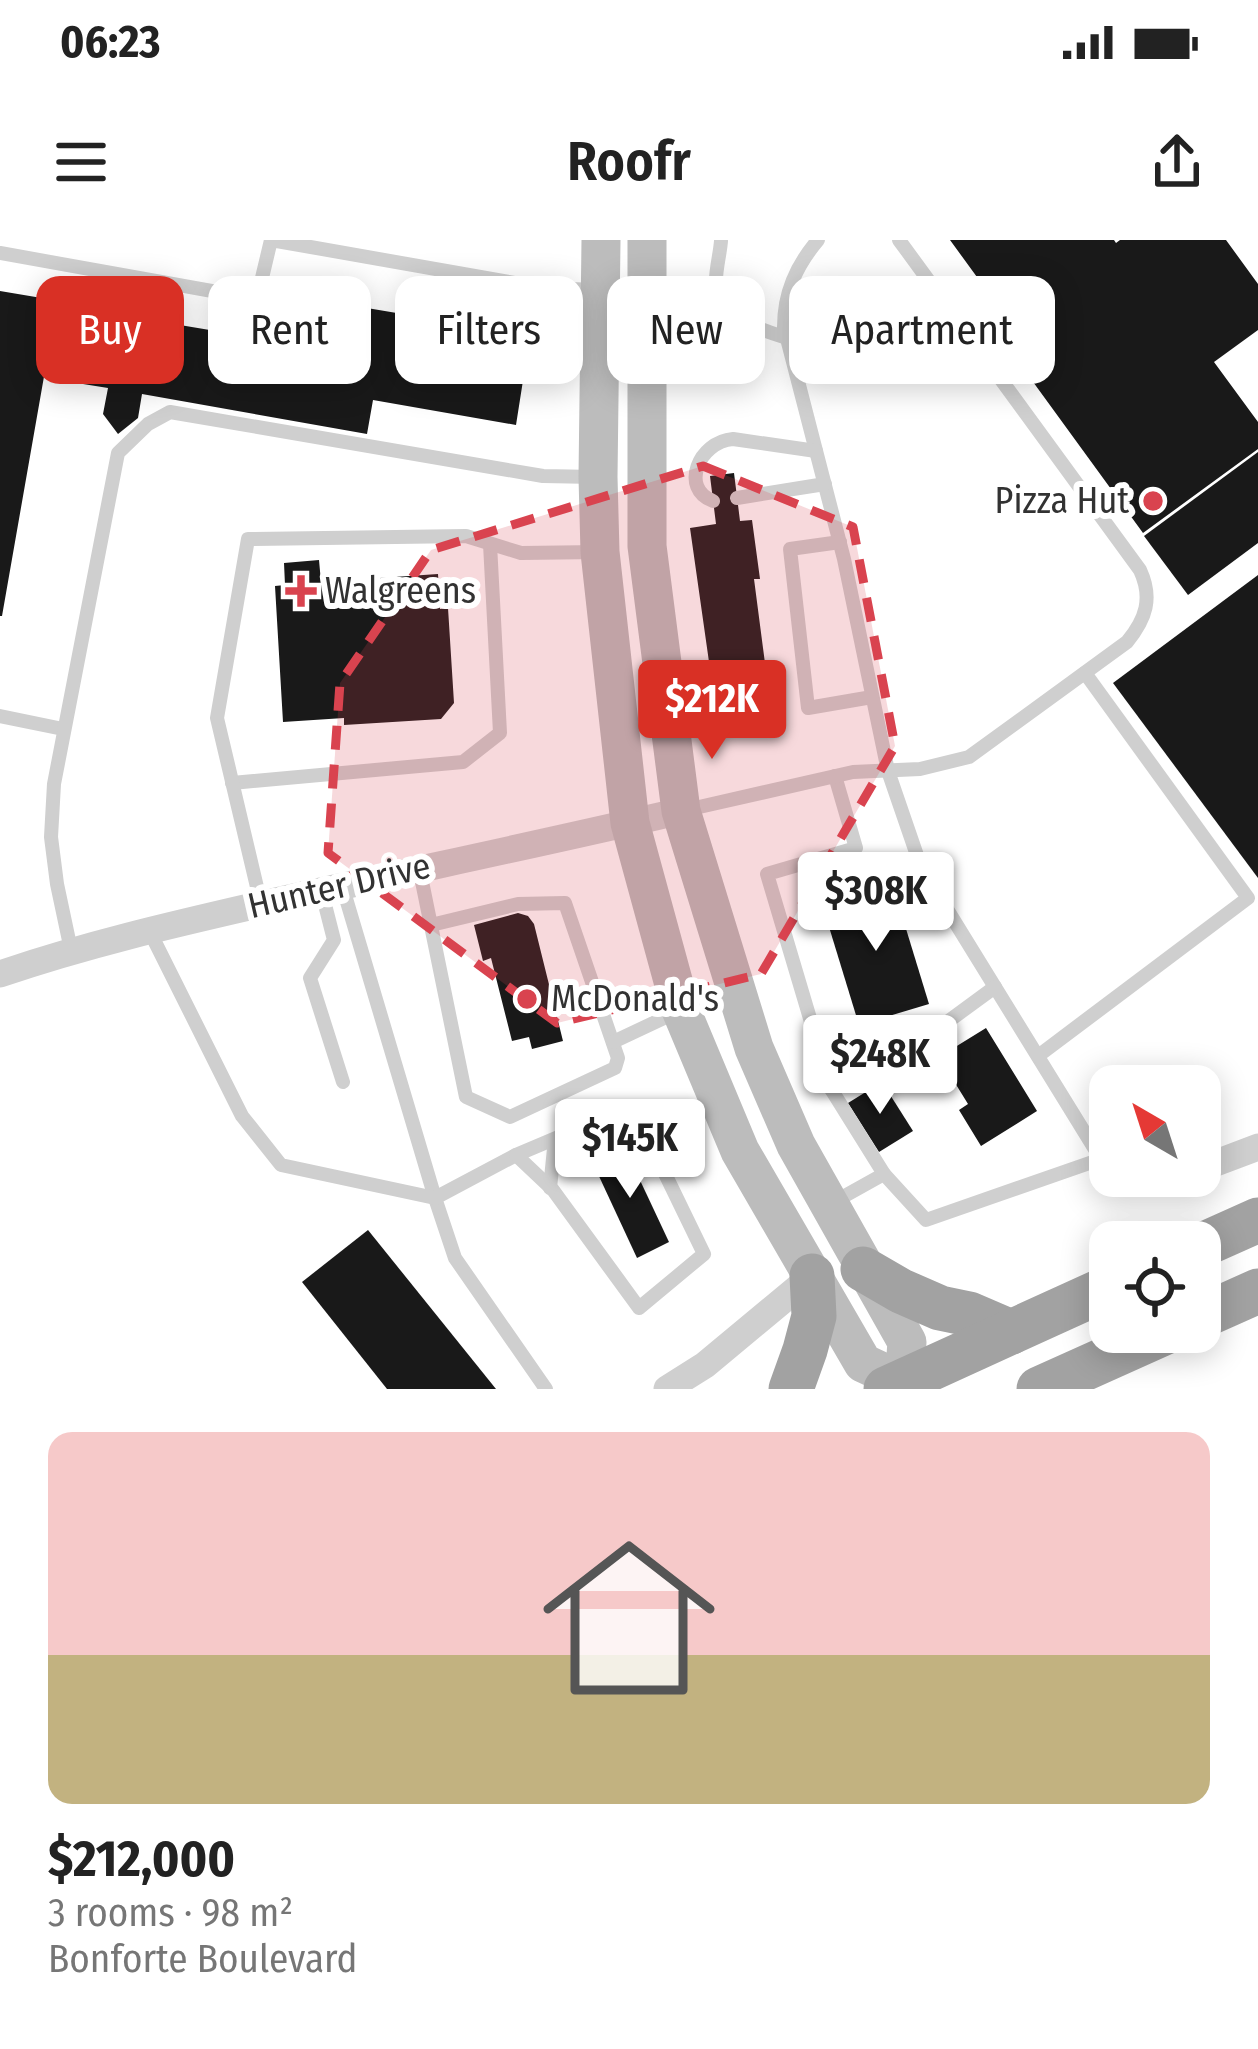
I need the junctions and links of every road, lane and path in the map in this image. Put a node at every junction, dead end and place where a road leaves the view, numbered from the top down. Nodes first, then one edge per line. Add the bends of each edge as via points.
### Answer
1 (271, 240) edge
2 (602, 240) edge
3 (647, 240) edge
4 (818, 240) edge
5 (899, 240) edge
6 (721, 241) edge
7 (0, 253) edge
8 (602, 291) junction
9 (787, 338) junction
10 (816, 451) junction
11 (598, 477) junction
12 (825, 484) junction
13 (737, 498) dead end
14 (713, 501) dead end
15 (840, 542) junction
16 (490, 544) junction
17 (600, 553) junction
18 (1084, 673) junction
19 (872, 698) junction
20 (0, 716) edge
21 (63, 729) junction
22 (888, 771) junction
23 (835, 776) junction
24 (232, 783) junction
25 (680, 811) junction
26 (631, 823) junction
27 (419, 867) junction
28 (332, 887) junction
29 (261, 904) junction
30 (431, 925) junction
31 (149, 930) junction
32 (71, 950) junction
33 (0, 974) edge
34 (995, 987) junction
35 (681, 1010) junction
36 (613, 1042) junction
37 (1038, 1056) junction
38 (343, 1082) dead end
39 (831, 1090) junction
40 (718, 1099) junction
41 (639, 1120) junction
42 (1089, 1137) edge
43 (555, 1139) junction
44 (1258, 1147) edge
45 (516, 1155) junction
46 (1221, 1161) edge
47 (1089, 1169) edge
48 (884, 1174) junction
49 (550, 1188) junction
50 (435, 1198) junction
51 (828, 1206) junction
52 (1258, 1220) edge
53 (1221, 1237) edge
54 (863, 1269) junction
55 (812, 1276) junction
56 (1258, 1291) edge
57 (1089, 1297) edge
58 (1221, 1308) edge
59 (1011, 1332) junction
60 (1129, 1353) edge
61 (1091, 1375) edge
62 (900, 1386) edge
63 (546, 1389) edge
64 (667, 1389) edge
65 (791, 1389) edge
66 (1039, 1389) edge

1 - 7 lane via 257,299
1 - 8 lane via 543,288
2 - 8 main road
3 - 25 main road via 647,546
4 - 9 lane via 791,281
5 - 18 lane via 1147,584 1139,628
6 - 9 lane via 720,297 750,326
8 - 11 main road
9 - 10 lane
10 - 12 lane
10 - 14 lane via 721,440 698,465 698,491
11 - 17 main road
11 - 21 lane via 543,476 170,412 118,453
12 - 13 lane
12 - 15 lane
15 - 19 lane
15 - 19 lane via 790,549 808,708
16 - 17 lane via 521,553
16 - 24 lane via 500,734 463,762
16 - 24 lane via 466,536 248,539 217,718
17 - 26 main road
18 - 22 lane via 969,758
18 - 37 lane via 1248,898
19 - 22 lane
20 - 21 lane
21 - 32 lane via 51,837
22 - 23 lane
22 - 34 lane via 921,867
23 - 25 lane
23 - 39 lane via 856,848 767,874
24 - 29 lane
25 - 26 street, Hunter Drive
25 - 51 main road via 754,1048
26 - 27 street, Hunter Drive
26 - 35 main road
27 - 28 street, Hunter Drive
27 - 30 lane
28 - 29 street, Hunter Drive
28 - 38 lane via 334,940 310,978
28 - 50 lane
29 - 31 street, Hunter Drive
30 - 36 lane via 518,904 565,903
30 - 36 lane via 466,1097 510,1117 615,1068
31 - 32 street, Hunter Drive
31 - 50 lane via 242,1116 281,1165
32 - 33 street, Hunter Drive
34 - 37 lane
34 - 39 lane
35 - 36 lane
35 - 40 main road
37 - 42 lane
39 - 48 lane
40 - 41 lane via 675,1120
40 - 55 main road
41 - 43 lane via 614,1114
41 - 49 lane via 704,1254 639,1309
43 - 45 lane
43 - 49 lane
44 - 46 street
45 - 49 lane
45 - 50 lane
47 - 48 lane via 926,1220
48 - 51 lane
50 - 63 lane via 455,1258
51 - 54 main road
52 - 53 highway
54 - 59 highway
54 - 62 main road via 907,1342
55 - 62 main road via 863,1363
55 - 64 street
55 - 65 highway via 814,1316
56 - 58 highway
57 - 59 highway
59 - 62 highway
60 - 61 highway
61 - 66 highway

